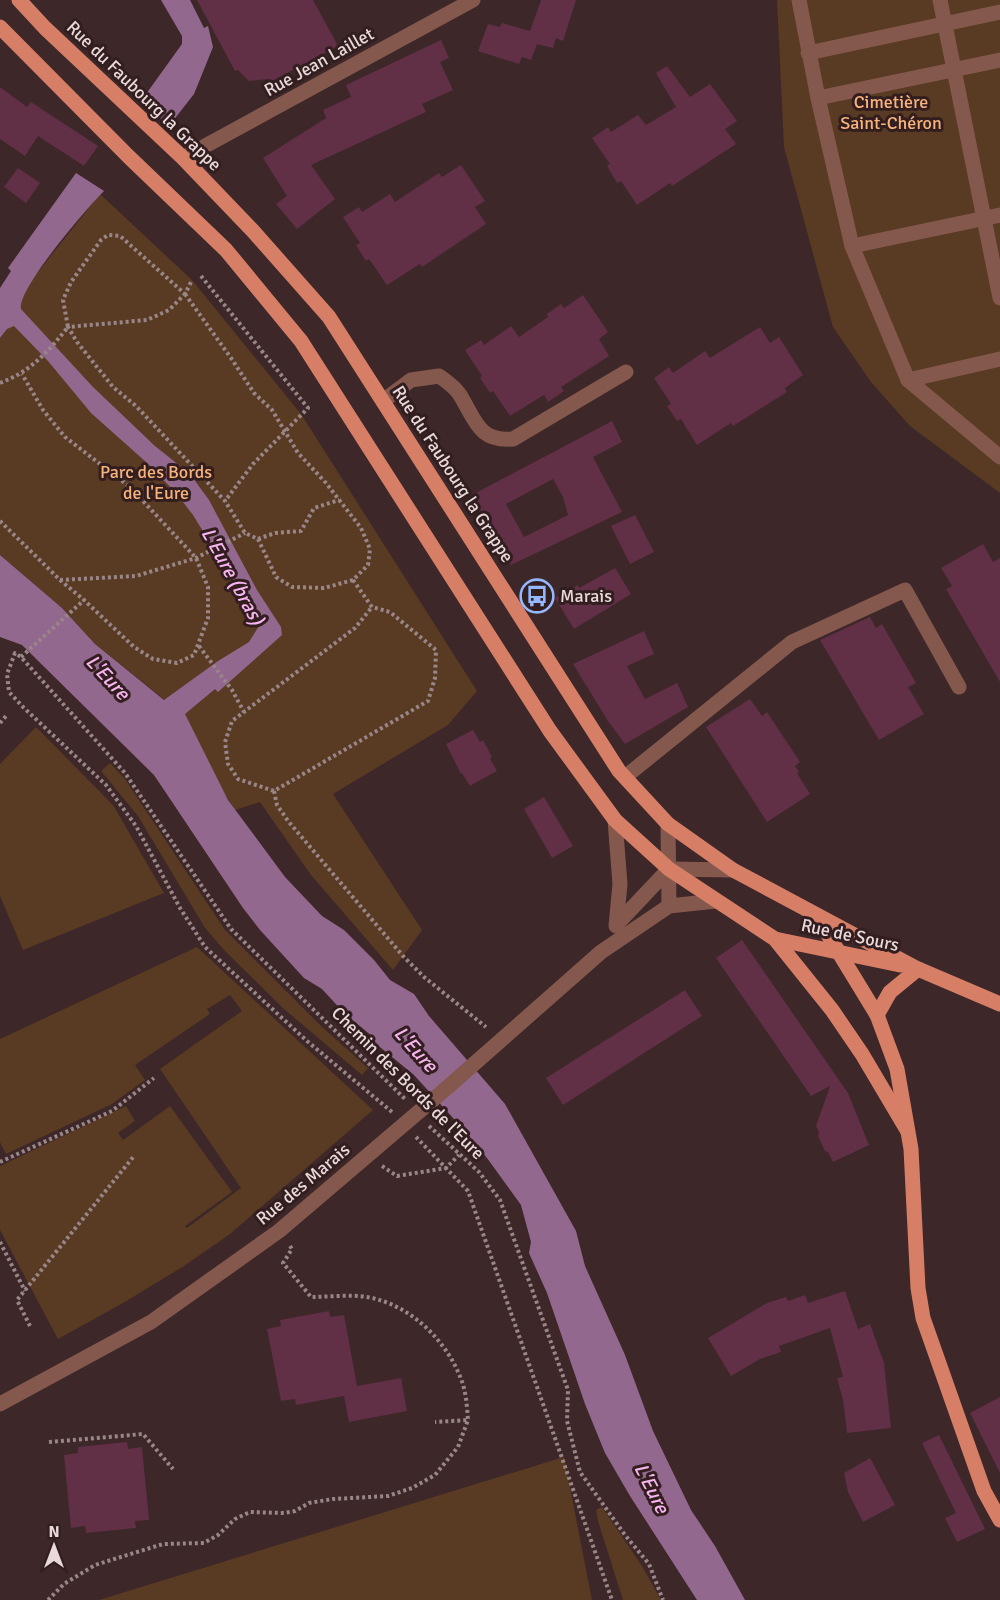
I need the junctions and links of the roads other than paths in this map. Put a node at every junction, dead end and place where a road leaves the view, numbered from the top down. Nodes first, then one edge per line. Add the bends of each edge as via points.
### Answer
1 (19, 0) edge
2 (473, 0) edge
3 (799, 0) edge
4 (940, 0) edge
5 (1000, 12) edge
6 (944, 23) junction
7 (0, 27) edge
8 (808, 52) junction
9 (1000, 60) edge
10 (953, 70) junction
11 (818, 99) junction
12 (183, 158) junction
13 (1000, 215) edge
14 (984, 218) junction
15 (852, 246) junction
16 (1000, 298) edge
17 (1000, 360) edge
18 (626, 372) dead end
19 (908, 380) junction
20 (383, 401) junction
21 (1000, 457) edge
22 (959, 687) dead end
23 (625, 777) junction
24 (615, 820) junction
25 (668, 824) junction
26 (669, 868) junction
27 (733, 870) junction
28 (716, 901) junction
29 (669, 906) junction
30 (816, 915) junction
31 (617, 924) junction
32 (775, 939) junction
33 (601, 952) junction
34 (839, 952) junction
35 (918, 969) junction
36 (1000, 1004) edge
37 (877, 1015) junction
38 (907, 1130) junction
39 (0, 1404) edge
40 (1000, 1520) edge

1 - 12 main road, Rue du Faubourg la Grappe
2 - 12 street, Rue Jean Laillet
3 - 8 street
4 - 6 street
5 - 6 street
6 - 8 street
6 - 10 street
7 - 24 main road, Rue du Faubourg la Grappe via 226,250 301,341 550,731
8 - 11 street
9 - 10 street
10 - 11 street
10 - 14 street
11 - 15 street
12 - 20 main road, Rue du Faubourg la Grappe via 329,317
13 - 14 street
14 - 15 street
14 - 16 street
15 - 19 street
17 - 19 street
18 - 20 street via 513,439 487,436 458,393 439,376 411,380
19 - 21 street
20 - 23 main road, Rue du Faubourg la Grappe
22 - 23 street via 905,590 792,642
23 - 25 main road, Rue du Faubourg la Grappe
24 - 26 main road, Rue du Faubourg la Grappe
24 - 31 street, Rue des Marais via 620,884
25 - 26 street
25 - 27 main road, Rue du Faubourg la Grappe
26 - 27 street
26 - 28 main road, Rue du Faubourg la Grappe
26 - 29 street
26 - 31 street, Rue des Marais
27 - 30 main road, Rue du Faubourg la Grappe
28 - 29 street, Rue des Marais
28 - 32 main road, Rue du Faubourg la Grappe
29 - 33 street, Rue des Marais
30 - 34 main road, Rue du Faubourg la Grappe
30 - 35 main road, Rue de Sours
31 - 33 street, Rue des Marais
32 - 34 main road, Rue de Sours
32 - 38 main road, Rue du Faubourg la Grappe via 832,1010
33 - 39 street, Rue des Marais, bridge via 279,1231 151,1322
34 - 35 main road, Rue de Sours
34 - 37 main road, Rue du Faubourg la Grappe
35 - 36 main road, Rue de Sours
35 - 37 main road via 890,992
37 - 38 main road, Rue du Faubourg la Grappe via 897,1070
38 - 40 main road, Rue du Faubourg la Grappe via 923,1318 984,1491

